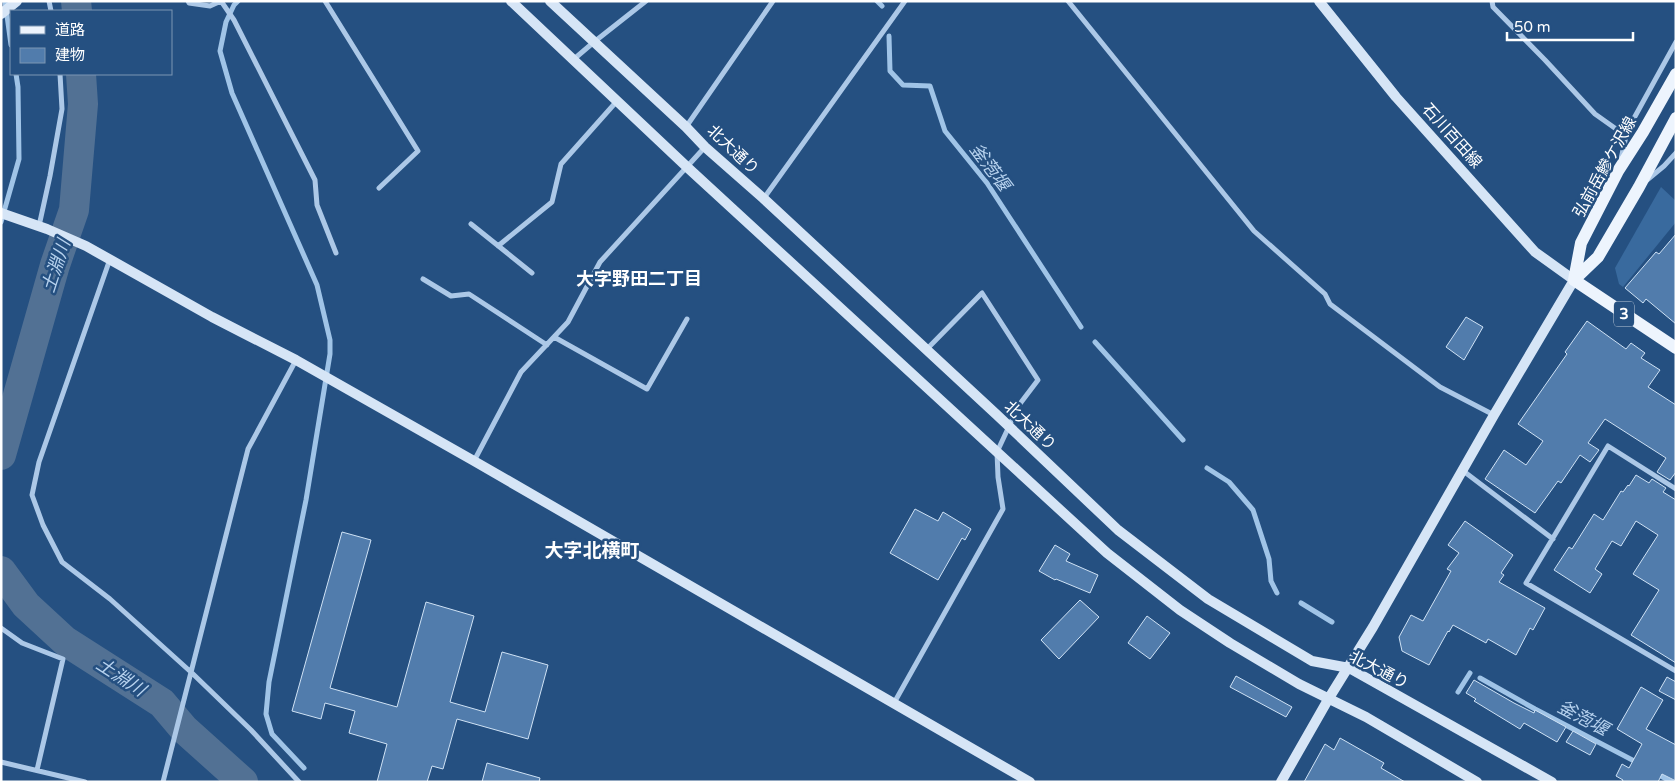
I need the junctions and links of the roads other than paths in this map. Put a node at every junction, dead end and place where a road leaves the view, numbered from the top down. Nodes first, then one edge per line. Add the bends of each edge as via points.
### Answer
1 (17, 1) edge
2 (188, 1) edge
3 (221, 1) edge
4 (325, 1) edge
5 (511, 1) edge
6 (550, 1) edge
7 (646, 1) edge
8 (773, 1) edge
9 (905, 1) edge
10 (1068, 1) edge
11 (1319, 1) edge
12 (1492, 1) edge
13 (2, 14) edge
14 (594, 42) junction
15 (1676, 42) edge
16 (574, 60) junction
17 (1676, 74) edge
18 (60, 75) edge
19 (617, 100) junction
20 (1676, 118) edge
21 (686, 127) junction
22 (1626, 136) junction
23 (706, 147) junction
24 (1676, 153) edge
25 (687, 167) junction
26 (1618, 171) junction
27 (1639, 187) junction
28 (379, 188) dead end
29 (763, 198) junction
30 (1, 213) edge
31 (471, 224) dead end
32 (43, 228) junction
33 (498, 246) junction
34 (336, 253) dead end
35 (110, 259) junction
36 (532, 272) dead end
37 (424, 279) dead end
38 (1574, 280) junction
39 (686, 319) dead end
40 (554, 337) junction
41 (547, 345) junction
42 (1676, 348) edge
43 (926, 350) junction
44 (296, 360) junction
45 (1494, 415) junction
46 (1009, 426) junction
47 (997, 452) junction
48 (474, 461) junction
49 (1462, 470) junction
50 (1676, 489) edge
51 (1553, 539) junction
52 (1, 628) edge
53 (1349, 668) junction
54 (1676, 670) edge
55 (192, 673) junction
56 (1329, 698) junction
57 (893, 704) junction
58 (1, 762) edge
59 (37, 770) junction
60 (84, 782) edge
61 (163, 782) edge
62 (299, 782) edge
63 (1030, 782) edge
64 (1281, 782) edge
65 (1476, 782) edge
66 (1552, 782) edge

1 - 13 street
2 - 3 street via 210,6
3 - 34 street via 234,20 315,180 317,205
4 - 28 street via 418,151
5 - 16 street
6 - 14 street, 北大通り
7 - 14 street
8 - 21 street
9 - 29 street
10 - 45 street via 1254,230 1324,294 1330,304 1440,387
11 - 38 street, 石川百田線 via 1396,97 1535,252
12 - 22 street via 1493,7 1594,114
14 - 16 street
14 - 21 street, 北大通り
15 - 22 street
16 - 19 street
17 - 26 main road, 弘前岳鰺ケ沢線
18 - 32 street via 62,109
19 - 25 street
19 - 33 street via 561,164 552,202
20 - 27 main road
21 - 23 street, 北大通り
22 - 26 street
23 - 25 street
23 - 29 street, 北大通り
24 - 27 street
25 - 40 street via 600,262 568,322
25 - 47 street
26 - 38 main road, 弘前岳鰺ケ沢線 via 1581,243
27 - 38 main road via 1598,257
29 - 43 street, 北大通り
30 - 32 street
31 - 33 street
32 - 35 street
33 - 36 street
35 - 44 street
35 - 55 street via 39,462 32,495 62,562 110,599
37 - 41 street via 451,296 469,294
38 - 42 main road, 3
38 - 45 street
39 - 40 street via 647,389
40 - 41 street
41 - 48 street via 521,372
43 - 46 street, 北大通り
43 - 46 street via 982,293 1038,380 1019,405
44 - 48 street
44 - 55 street via 248,449
45 - 49 street
46 - 47 street
46 - 53 street, 北大通り via 1118,530 1208,599 1312,661
47 - 56 street via 1106,553 1180,610 1299,684
47 - 57 street via 1003,508
48 - 57 street
49 - 51 street
49 - 53 street
50 - 51 street via 1608,446
51 - 54 street via 1526,583
52 - 59 street via 22,643 64,659
53 - 56 street
53 - 66 street, 北大通り
55 - 61 street
55 - 62 street
56 - 64 street
56 - 65 street
57 - 63 street
58 - 59 street
59 - 60 street

